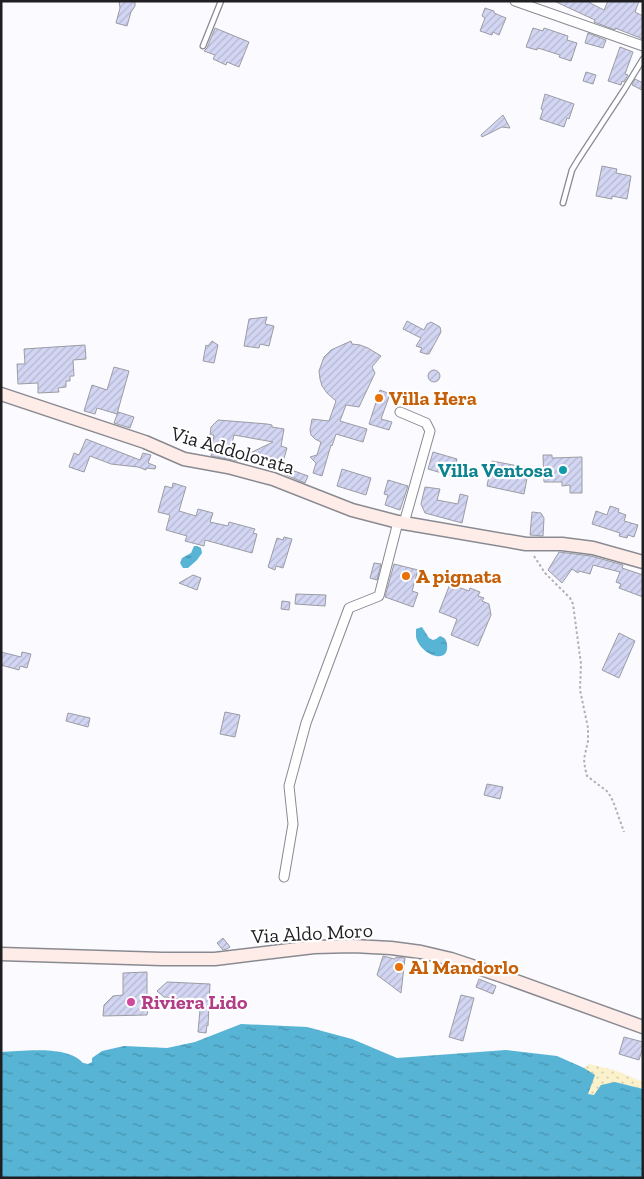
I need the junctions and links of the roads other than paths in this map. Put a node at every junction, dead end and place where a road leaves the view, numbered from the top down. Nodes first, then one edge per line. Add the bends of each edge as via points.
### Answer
1 (221, 1) edge
2 (515, 1) edge
3 (203, 46) dead end
4 (643, 46) edge
5 (643, 59) edge
6 (563, 203) dead end
7 (1, 394) edge
8 (400, 412) dead end
9 (401, 522) junction
10 (643, 562) edge
11 (284, 877) dead end
12 (1, 954) edge
13 (643, 1027) edge

1 - 3 lane
2 - 4 street
5 - 6 lane via 575,165
7 - 9 street, Via Addolorata via 145,442 184,459 273,479 352,510
8 - 9 street via 426,422 430,432
9 - 10 street, Via Addolorata via 526,544 593,548
9 - 11 street via 379,596 349,608 306,723 289,786 293,824
12 - 13 street, Via Aldo Moro via 162,960 214,959 314,948 391,948 451,959

